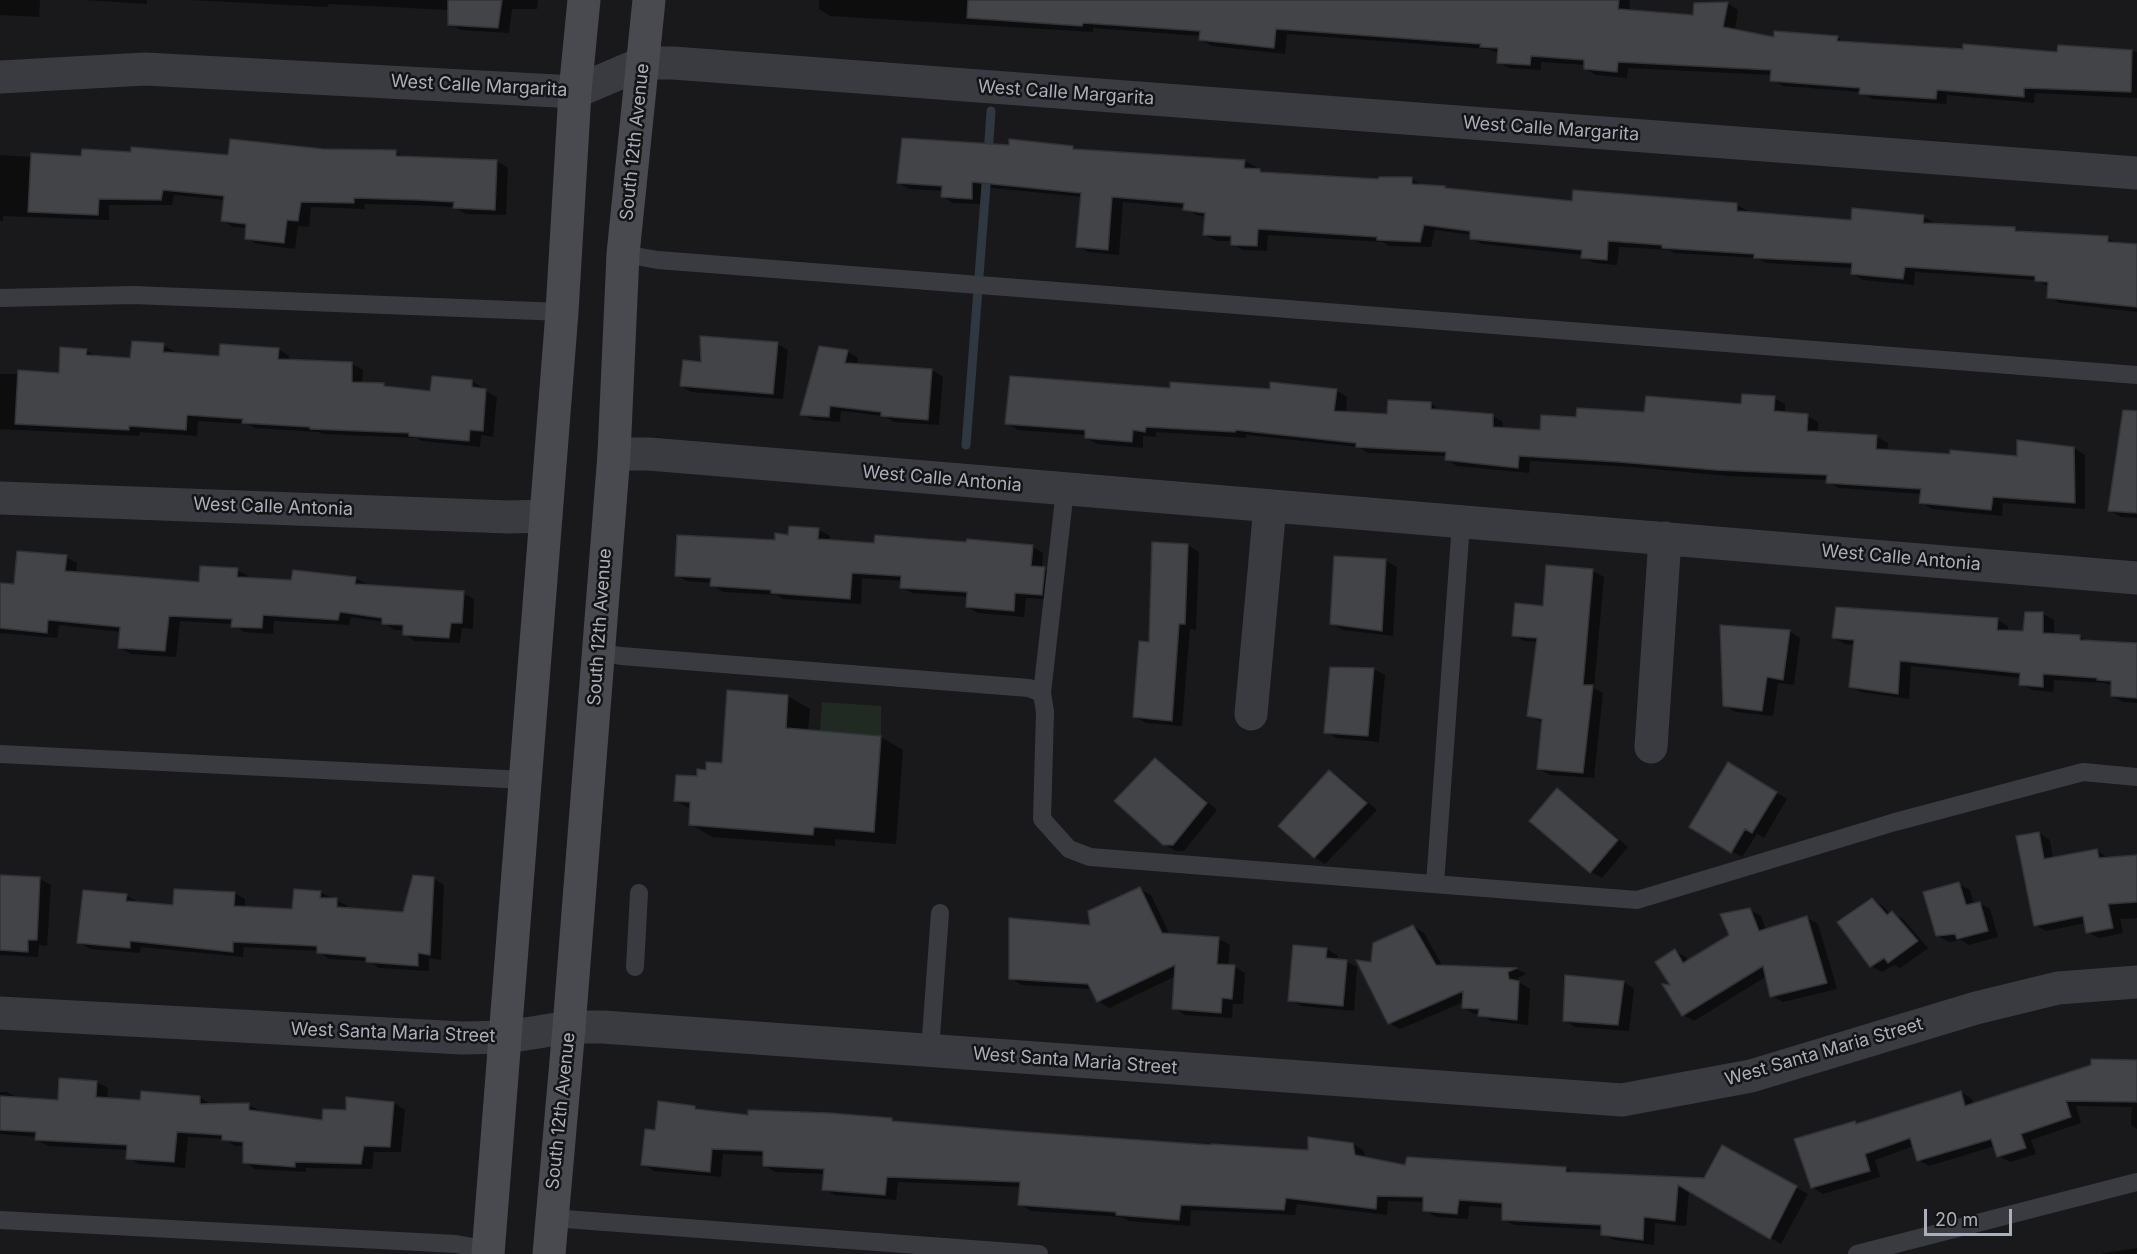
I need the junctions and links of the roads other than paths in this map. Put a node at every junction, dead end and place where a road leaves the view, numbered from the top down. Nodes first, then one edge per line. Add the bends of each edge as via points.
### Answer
1 (584, 0) edge
2 (650, 0) edge
3 (643, 63) junction
4 (0, 77) edge
5 (575, 92) junction
6 (2137, 174) edge
7 (624, 254) junction
8 (0, 298) edge
9 (562, 312) junction
10 (2137, 375) edge
11 (614, 454) junction
12 (1065, 490) junction
13 (0, 498) edge
14 (1270, 506) junction
15 (546, 516) junction
16 (1461, 523) junction
17 (1665, 538) junction
18 (2137, 579) edge
19 (598, 652) junction
20 (1042, 693) junction
21 (1251, 714) dead end
22 (1651, 747) dead end
23 (0, 754) edge
24 (2137, 777) edge
25 (525, 780) junction
26 (1435, 884) junction
27 (639, 893) dead end
28 (940, 913) dead end
29 (635, 967) dead end
30 (2137, 982) edge
31 (0, 1013) edge
32 (569, 1027) junction
33 (507, 1037) junction
34 (930, 1050) junction
35 (2137, 1182) edge
36 (551, 1218) junction
37 (0, 1220) edge
38 (489, 1252) edge
39 (549, 1254) edge
40 (1039, 1254) edge
41 (1857, 1254) edge

1 - 5 main road
2 - 3 main road, South 12th Avenue
3 - 5 street, West Calle Margarita
3 - 6 street, West Calle Margarita
3 - 7 main road, South 12th Avenue
4 - 5 street, West Calle Margarita via 145,69
5 - 9 main road
7 - 10 lane via 658,260
7 - 11 main road, South 12th Avenue
8 - 9 lane via 133,295
9 - 15 main road
11 - 12 street, West Calle Antonia
11 - 19 main road, South 12th Avenue
12 - 14 street, West Calle Antonia
12 - 20 lane
13 - 15 street, West Calle Antonia
14 - 16 street, West Calle Antonia
14 - 21 street
15 - 25 main road
16 - 17 street, West Calle Antonia
16 - 26 lane
17 - 18 street, West Calle Antonia
17 - 22 street
19 - 20 lane via 1029,688
19 - 32 main road, South 12th Avenue
20 - 26 lane via 1042,819 1069,849 1090,857
23 - 25 lane
24 - 26 lane via 2083,772 1895,822 1637,900
25 - 33 main road
27 - 29 lane
28 - 34 lane
30 - 34 street, West Santa Maria Street via 2058,988 1976,1008 1751,1076 1622,1100
31 - 33 street, West Santa Maria Street via 462,1038
32 - 33 street, West Santa Maria Street
32 - 34 street, West Santa Maria Street
32 - 36 main road, South 12th Avenue
33 - 38 main road
35 - 41 lane
36 - 39 main road, South 12th Avenue
36 - 40 lane
37 - 38 lane via 456,1244

